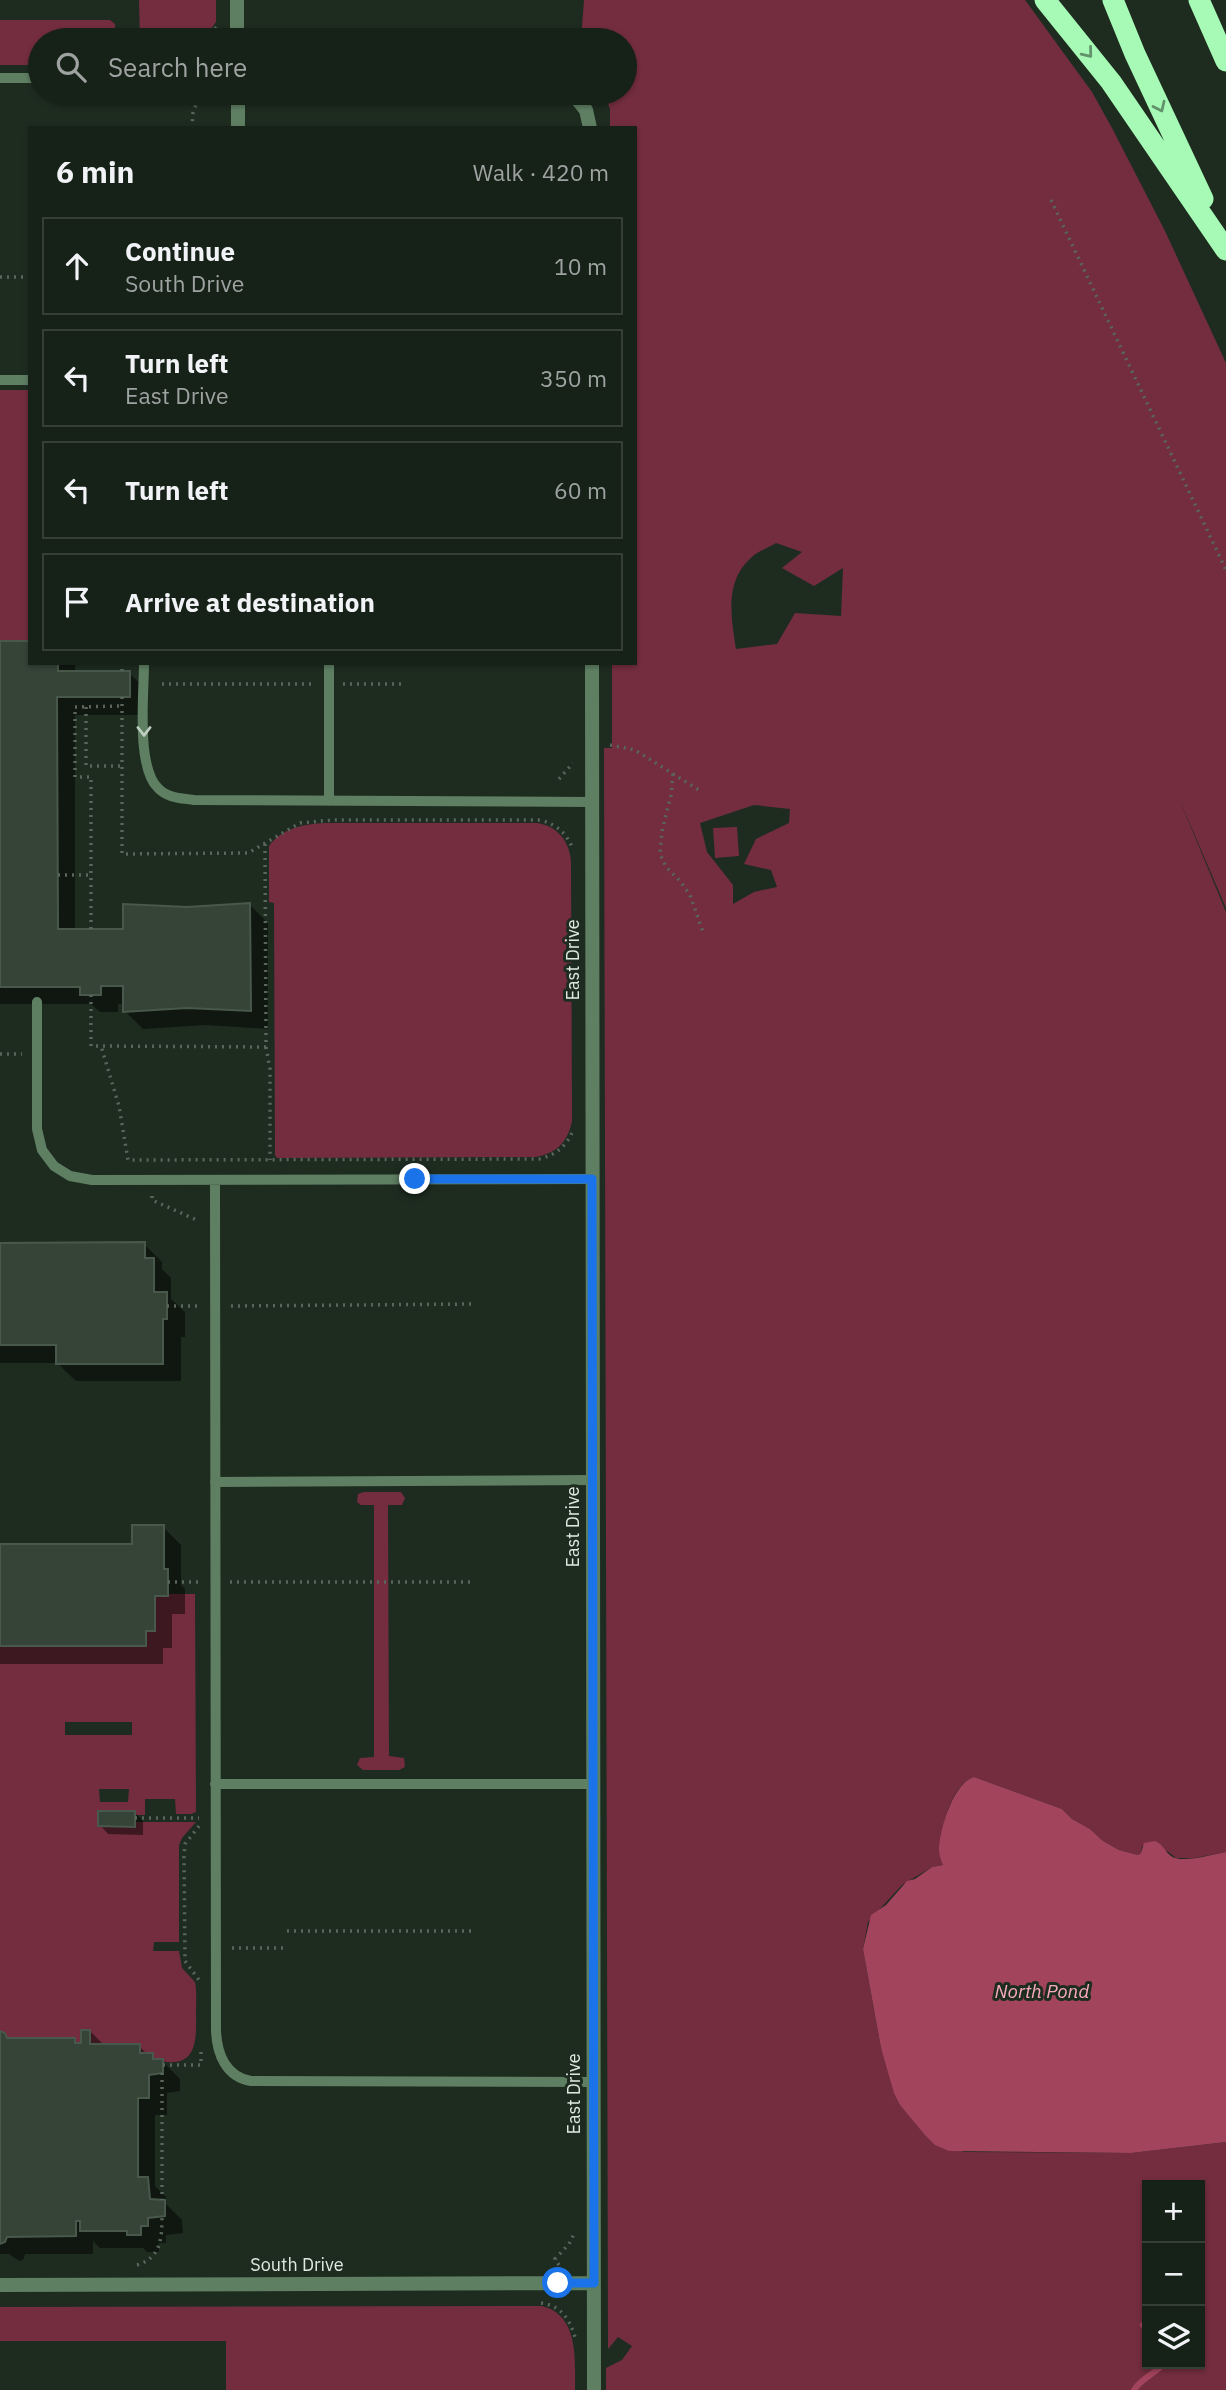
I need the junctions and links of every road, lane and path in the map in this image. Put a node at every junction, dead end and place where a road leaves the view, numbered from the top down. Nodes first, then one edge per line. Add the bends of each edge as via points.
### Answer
1 (237, 0) edge
2 (1045, 0) edge
3 (1113, 0) edge
4 (1199, 0) edge
5 (220, 21) dead end
6 (215, 28) edge
7 (237, 28) edge
8 (1226, 61) edge
9 (0, 78) edge
10 (28, 78) edge
11 (196, 105) edge
12 (238, 105) edge
13 (582, 105) edge
14 (192, 126) edge
15 (238, 126) edge
16 (590, 126) edge
17 (1051, 200) dead end
18 (1226, 248) edge
19 (0, 277) edge
20 (28, 277) edge
21 (0, 380) edge
22 (28, 380) edge
23 (1226, 570) edge
24 (122, 665) edge
25 (144, 665) edge
26 (329, 665) edge
27 (592, 665) edge
28 (122, 671) dead end
29 (162, 684) dead end
30 (317, 684) dead end
31 (341, 684) dead end
32 (402, 684) dead end
33 (122, 697) dead end
34 (86, 706) junction
35 (122, 706) junction
36 (605, 744) dead end
37 (577, 756) dead end
38 (122, 766) junction
39 (673, 774) junction
40 (559, 779) dead end
41 (702, 792) dead end
42 (329, 801) junction
43 (592, 802) junction
44 (265, 844) junction
45 (574, 854) dead end
46 (91, 875) junction
47 (58, 876) dead end
48 (91, 929) dead end
49 (704, 936) dead end
50 (91, 995) dead end
51 (37, 1002) dead end
52 (101, 1046) junction
53 (266, 1047) junction
54 (0, 1054) edge
55 (37, 1054) junction
56 (574, 1126) dead end
57 (270, 1160) junction
58 (592, 1179) junction
59 (215, 1180) junction
60 (152, 1191) dead end
61 (200, 1233) dead end
62 (474, 1304) dead end
63 (167, 1306) dead end
64 (227, 1306) dead end
65 (200, 1318) dead end
66 (593, 1480) junction
67 (215, 1482) junction
68 (168, 1582) dead end
69 (204, 1582) dead end
70 (228, 1582) dead end
71 (475, 1582) dead end
72 (215, 1784) junction
73 (593, 1784) junction
74 (135, 1818) dead end
75 (287, 1931) dead end
76 (476, 1931) dead end
77 (287, 1948) dead end
78 (216, 1949) junction
79 (200, 1983) dead end
80 (201, 2040) dead end
81 (163, 2065) dead end
82 (162, 2073) dead end
83 (593, 2082) junction
84 (162, 2200) dead end
85 (162, 2216) dead end
86 (576, 2226) dead end
87 (559, 2265) dead end
88 (130, 2267) dead end
89 (594, 2283) junction
90 (0, 2284) edge
91 (532, 2302) dead end
92 (576, 2342) dead end
93 (594, 2390) edge

1 - 7 street
2 -> 18 highway via 1111,82
3 -> 18 highway
4 - 8 highway
5 - 6 path
9 - 10 lane
11 - 14 path
12 - 15 street
13 - 16 street
17 - 23 path
19 - 20 path
21 - 22 lane
24 - 28 path
25 -> 42 lane via 144,760 159,790 194,800
26 - 42 lane
27 - 43 street, East Drive
29 - 30 path
31 - 32 path
33 - 35 path
34 - 35 path
34 - 38 path via 86,766
34 - 46 path via 75,706 75,777 91,777
35 - 38 path
36 - 39 path via 635,750
37 - 40 path
38 - 44 path via 122,854 242,854
39 - 41 path
39 - 49 path via 660,854 690,895
42 - 43 lane
43 - 58 street, East Drive
44 - 45 path via 293,825 315,821 541,820 557,827
44 - 53 path
46 - 47 path
46 - 48 path
50 - 52 path via 91,1046
51 - 55 lane
52 - 53 path
52 - 57 path via 128,1160
53 - 57 path
54 - 55 path
55 - 59 lane via 37,1129 42,1150 54,1166 70,1176 92,1180
56 - 57 path via 560,1150 539,1160
58 - 59 lane
58 - 66 street, East Drive
59 - 67 lane
60 - 61 path via 152,1200 200,1221
62 - 64 path
63 - 65 path via 202,1306
66 - 67 lane
66 - 73 street, East Drive
67 - 72 lane
68 - 69 path
70 - 71 path
72 - 73 lane
72 - 78 lane
73 - 83 street, East Drive
74 - 79 path via 201,1818 184,1850 185,1961
75 - 76 path
77 - 78 path
78 - 83 lane via 216,2042 228,2069 243,2080
80 - 81 path via 201,2065
82 - 84 path
83 - 89 street, East Drive
85 - 88 path via 157,2251 145,2263
86 - 87 path via 569,2244 555,2259
89 - 90 street, South Drive
89 - 93 street, East Drive
91 - 92 path via 560,2309

